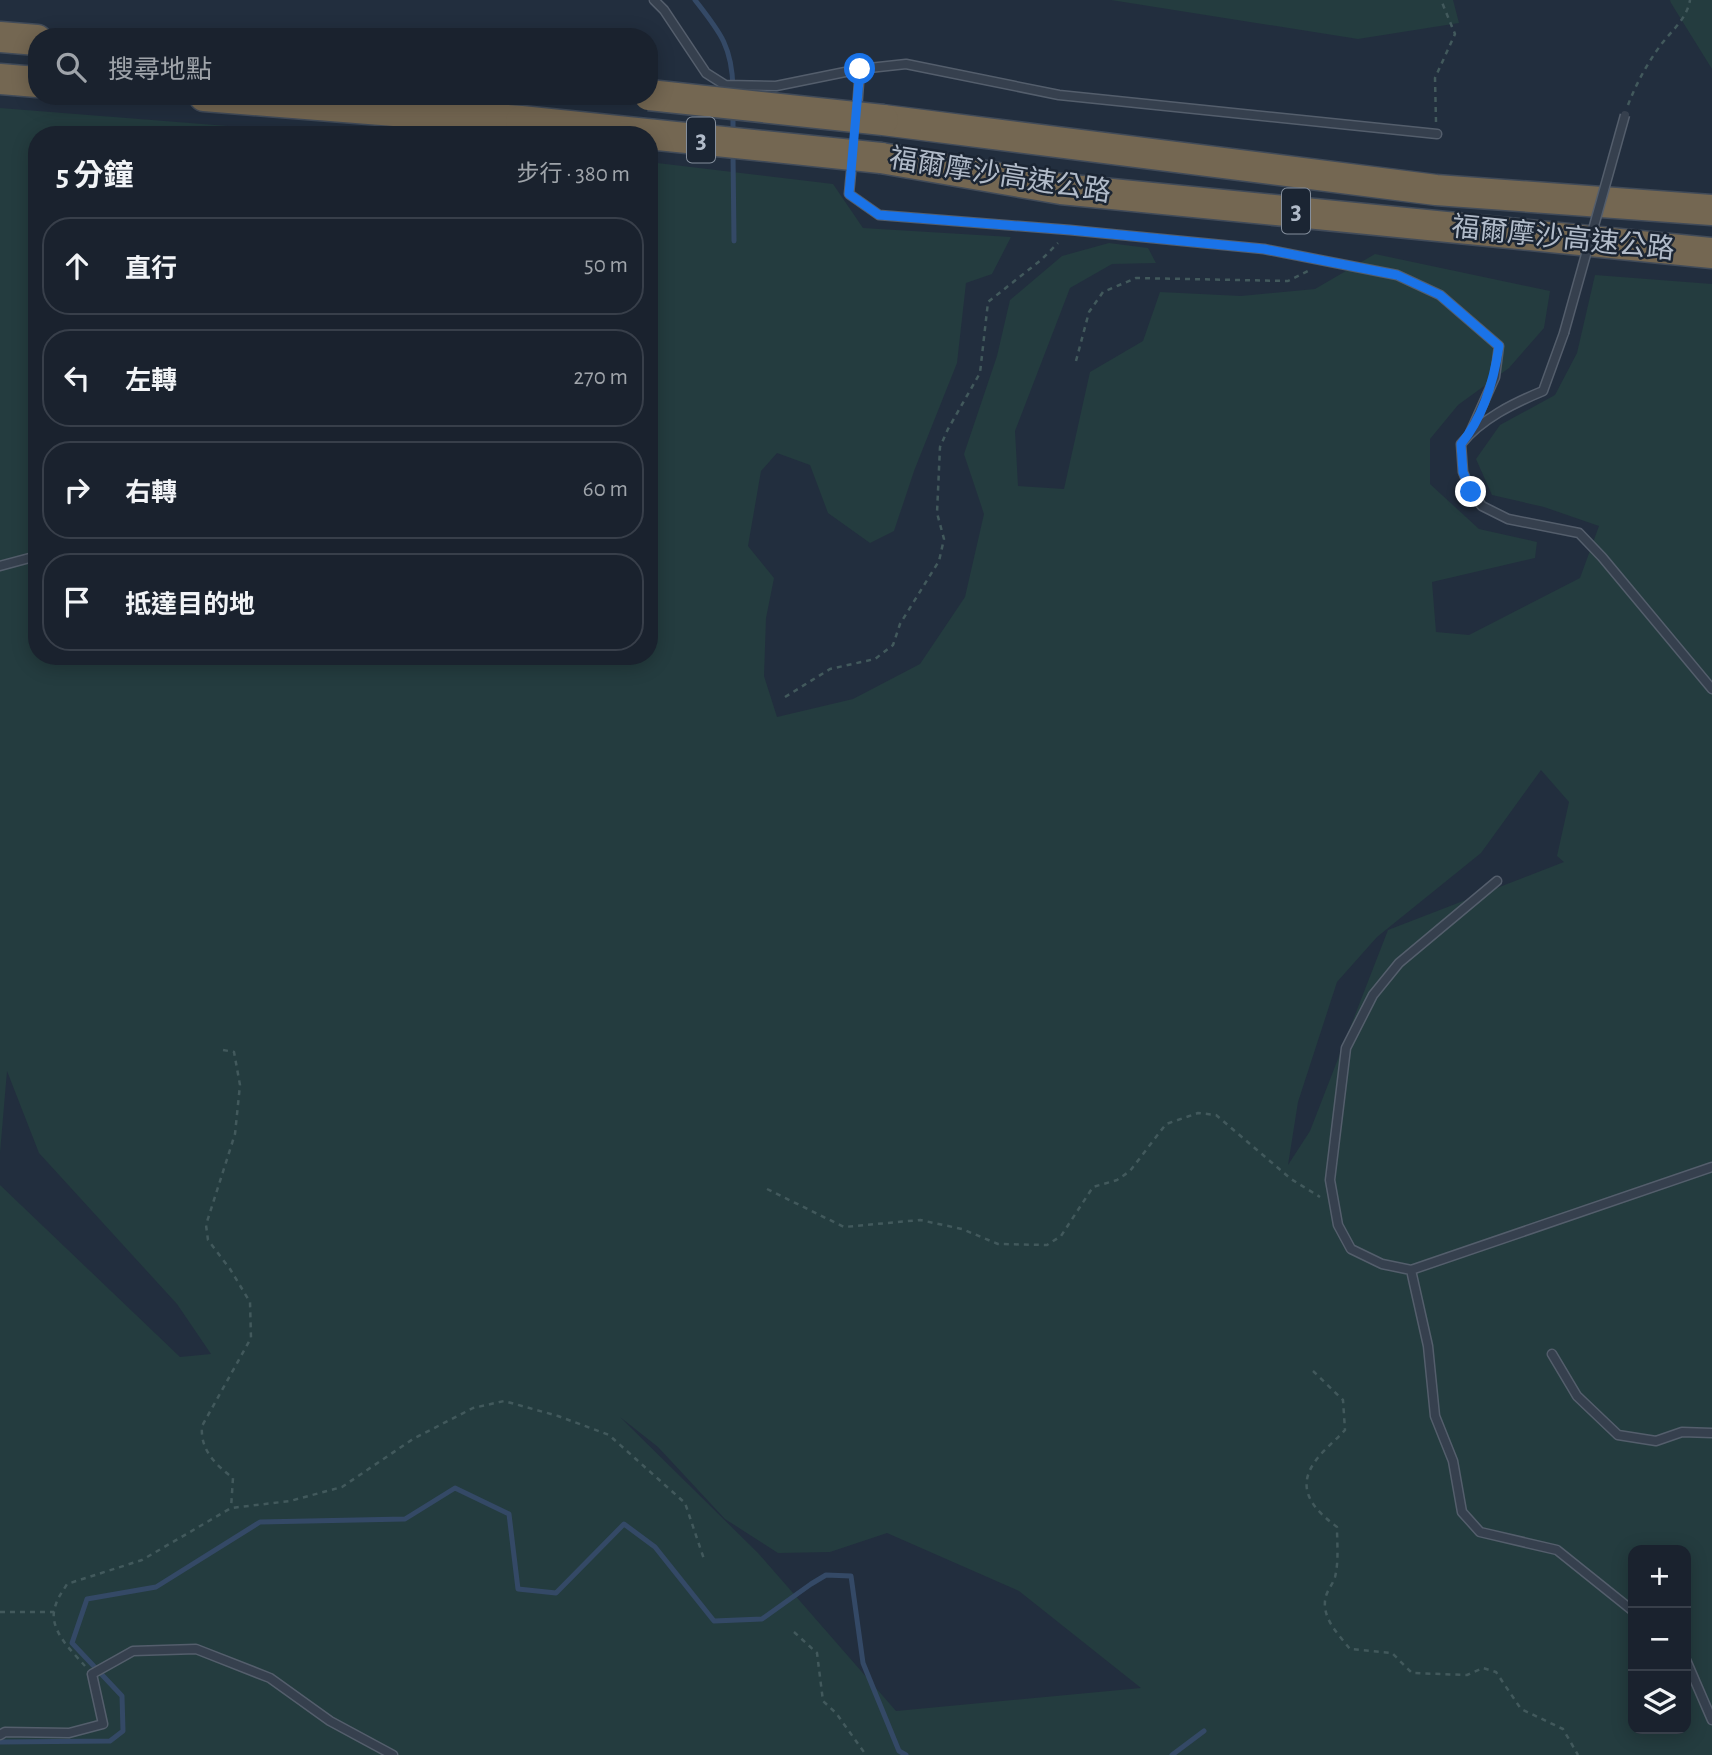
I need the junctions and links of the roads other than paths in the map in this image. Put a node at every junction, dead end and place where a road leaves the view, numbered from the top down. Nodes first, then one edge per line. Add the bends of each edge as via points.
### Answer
1 (654, 0) edge
2 (0, 37) edge
3 (28, 39) edge
4 (860, 69) junction
5 (0, 79) edge
6 (28, 81) edge
7 (658, 96) edge
8 (318, 105) edge
9 (1625, 115) road end
10 (869, 125) junction
11 (570, 126) edge
12 (1437, 134) road end
13 (658, 135) edge
14 (854, 142) dead end
15 (1712, 210) edge
16 (1712, 253) edge
17 (1470, 433) junction
18 (28, 558) edge
19 (0, 566) edge
20 (1712, 689) edge
21 (1497, 881) dead end
22 (1712, 1167) edge
23 (1411, 1270) junction
24 (1552, 1354) dead end
25 (1712, 1433) edge
26 (1629, 1608) edge
27 (1691, 1671) edge
28 (1712, 1720) edge
29 (0, 1735) edge
30 (393, 1755) edge

1 - 4 lane via 706,73 725,85 776,86
2 - 3 highway
4 - 10 lane
4 - 12 lane via 906,64 1059,95
5 - 6 highway
7 - 10 highway, 福爾摩沙高速公路 / 3, bridge
8 - 11 highway, 福爾摩沙高速公路 / 3, bridge
9 - 17 lane, bridge via 1564,333 1543,391 1515,403
10 - 15 highway, 福爾摩沙高速公路 / 3 via 1436,190
13 - 16 highway, 福爾摩沙高速公路 / 3, bridge via 881,158 1061,189
14 - 17 lane via 849,194 879,215 1264,249 1397,275 1440,295 1499,346 1495,377
17 - 20 lane via 1461,444 1463,472 1482,506 1508,519 1579,533
18 - 19 lane
21 - 23 lane via 1399,963 1373,995 1346,1048 1330,1180 1338,1225 1351,1249 1382,1264
22 - 23 lane
23 - 26 lane via 1429,1346 1435,1416 1453,1461 1462,1512 1480,1532 1557,1550
24 - 25 lane via 1577,1396 1618,1435 1656,1441 1682,1432
27 - 28 lane
29 - 30 lane via 68,1733 103,1724 92,1674 133,1651 196,1649 270,1678 330,1721

